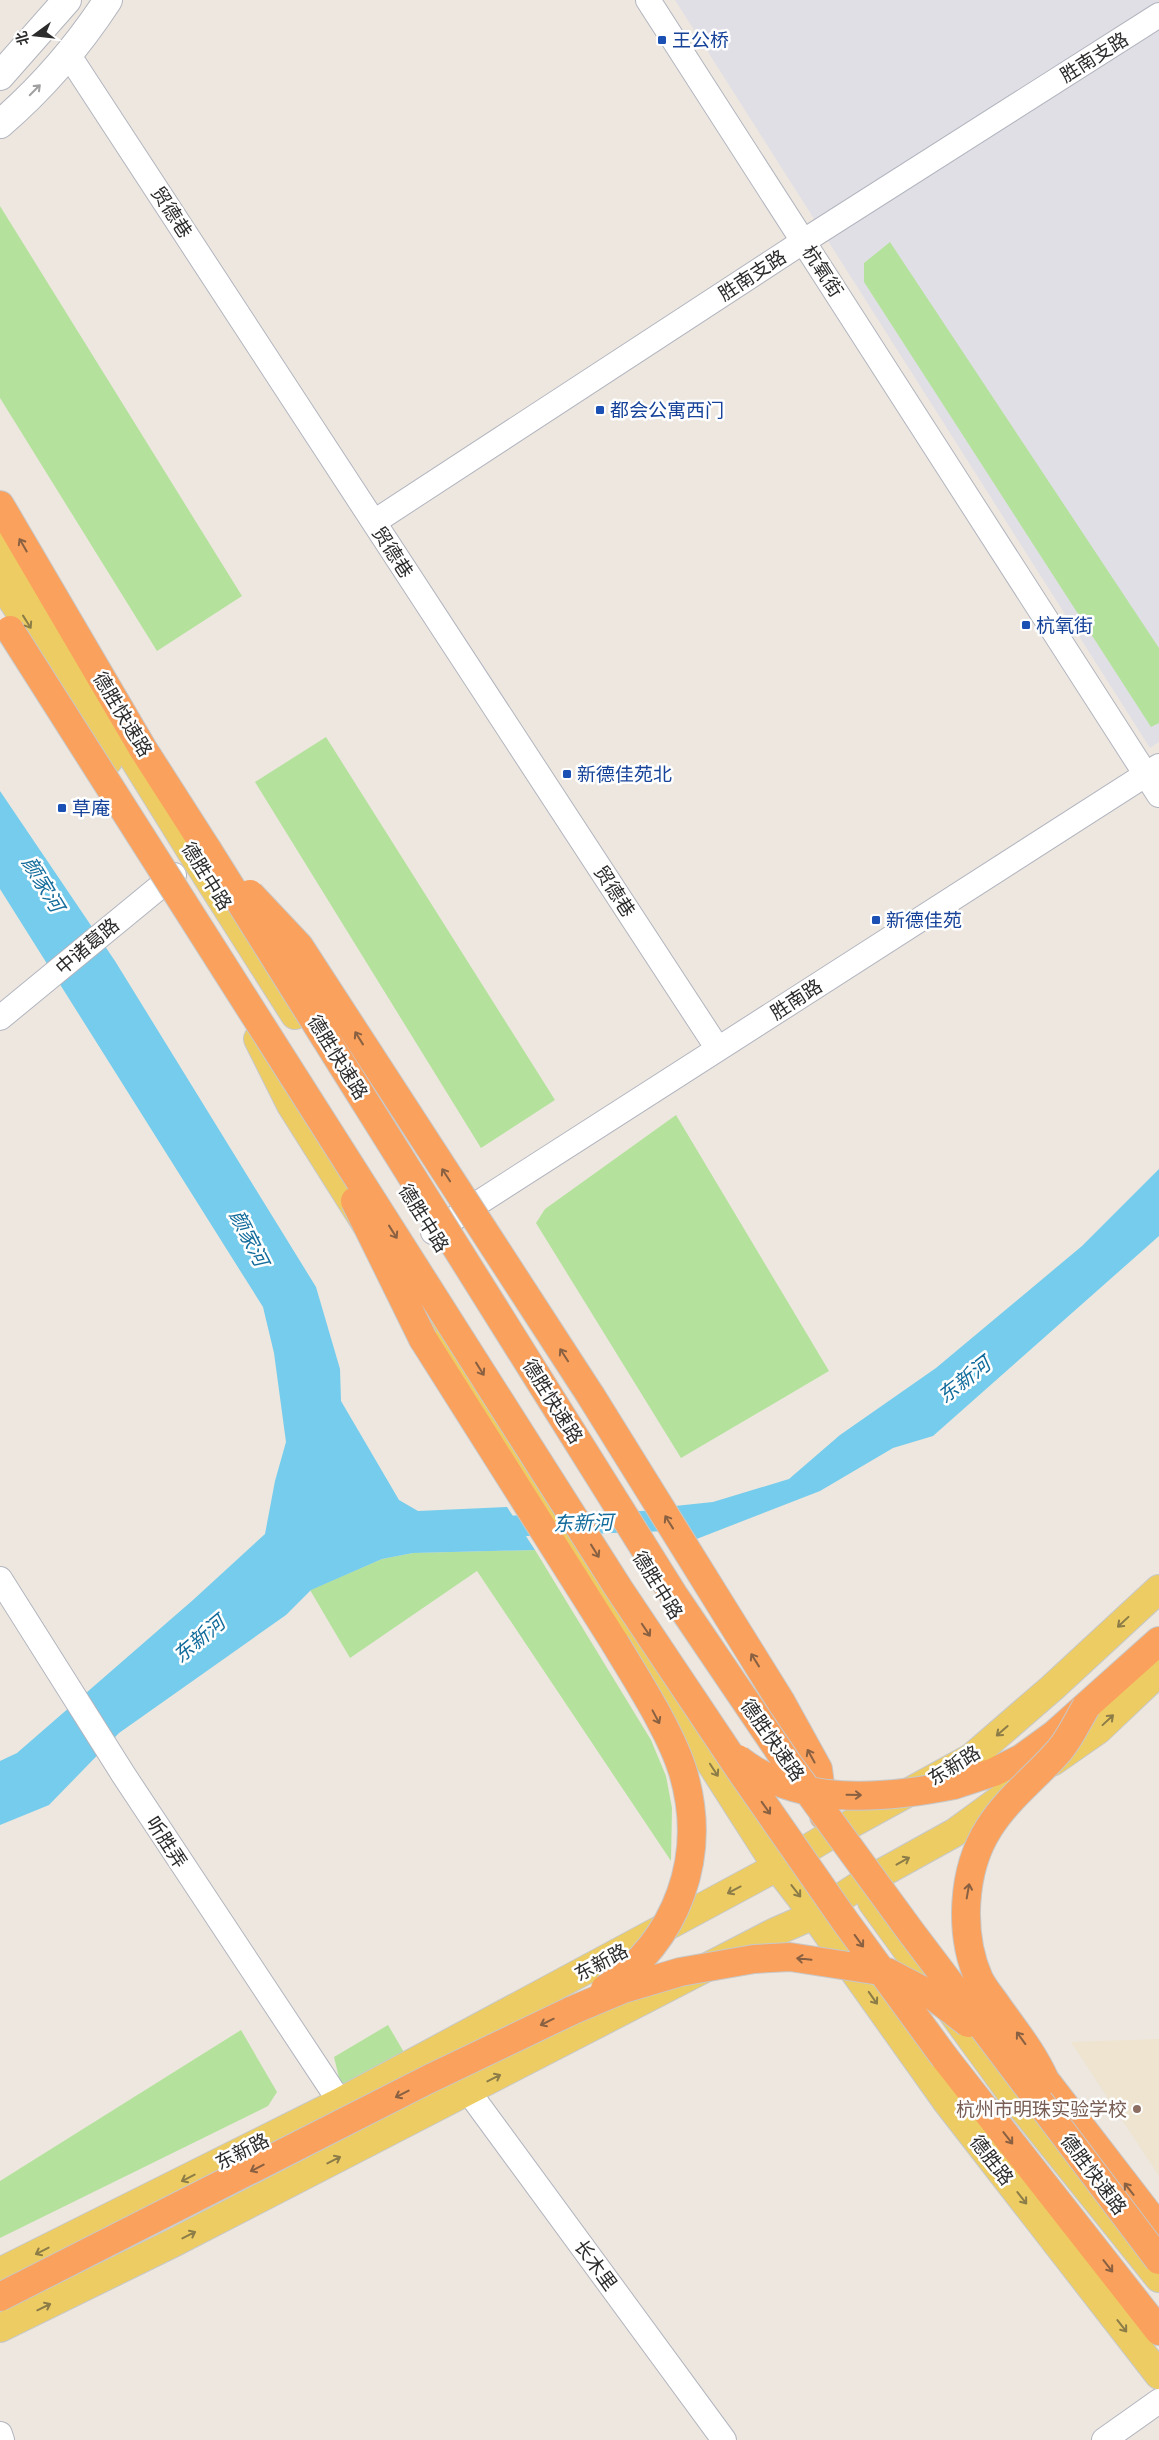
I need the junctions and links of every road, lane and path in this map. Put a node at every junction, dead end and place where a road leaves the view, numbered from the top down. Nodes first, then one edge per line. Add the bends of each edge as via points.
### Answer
1 (67, 0) edge
2 (108, 0) edge
3 (648, 0) edge
4 (1159, 16) edge
5 (68, 54) junction
6 (0, 76) edge
7 (0, 124) edge
8 (804, 241) junction
9 (0, 505) edge
10 (374, 522) junction
11 (0, 543) edge
12 (0, 582) edge
13 (0, 615) edge
14 (1152, 770) edge
15 (1159, 794) edge
16 (207, 849) junction
17 (174, 875) junction
18 (0, 1018) edge
19 (718, 1049) junction
20 (292, 1074) junction
21 (433, 1232) junction
22 (0, 1579) edge
23 (1159, 1589) edge
24 (1159, 1641) edge
25 (615, 1643) junction
26 (1159, 1672) edge
27 (1086, 1707) junction
28 (827, 1837) junction
29 (777, 1868) junction
30 (860, 1885) junction
31 (814, 1915) junction
32 (573, 2010) junction
33 (1045, 2080) junction
34 (468, 2091) junction
35 (340, 2102) junction
36 (1159, 2228) edge
37 (1159, 2260) edge
38 (0, 2272) edge
39 (1159, 2278) edge
40 (0, 2297) edge
41 (0, 2328) edge
42 (1159, 2331) edge
43 (1159, 2375) edge
44 (1159, 2401) edge
45 (0, 2434) edge
46 (2, 2440) edge
47 (724, 2440) edge
48 (1104, 2440) edge

1 - 6 main road
2 - 5 main road
3 - 8 street, 杭氧街
4 - 8 street, 胜南支路
7 -> 5 main road
5 - 10 street, 贸德巷
8 - 10 street, 胜南支路
8 - 14 street, 杭氧街
16 -> 9 highway, 德胜快速路 via 143,749
10 - 19 street, 贸德巷
11 - 21 main road, 德胜中路
12 -> 17 main road, 德胜中路
13 - 20 highway, bridge
14 - 15 street, 杭氧街
14 - 19 street, 胜南路
28 -> 16 highway, bridge via 818,1769 781,1702 591,1396 299,946
16 - 37 highway, 德胜快速路, bridge via 673,1594 786,1761
17 - 18 street, 中诸葛路
17 -> 29 main road, 德胜中路 via 291,1105
19 - 21 street, 胜南路
20 - 25 highway, bridge via 423,1339
20 -> 42 highway, bridge via 619,1589 844,1921 945,2058
21 - 28 main road, 德胜中路 via 748,1727
22 - 35 street, 听胜弄 via 123,1774
23 -> 28 main road, 东新路 via 971,1758
24 - 27 highway
25 -> 27 highway, bridge via 645,1678 704,1733 755,1773 795,1789 871,1795 954,1786 1022,1758
25 -> 32 highway, bridge via 682,1770 689,1799 692,1835 687,1875 674,1911 657,1942 620,1979
30 -> 26 main road via 954,1833 1098,1730
33 -> 27 highway, bridge via 1036,2059 980,1981 966,1933 967,1893 976,1857 988,1829 1059,1751
28 - 29 main road, 东新路
28 - 30 main road, 德胜中路
29 -> 31 main road, 德胜中路
29 -> 35 main road, 东新路
30 - 31 main road
30 - 39 main road via 1013,2096
34 -> 31 main road
31 -> 43 main road, 德胜路 via 947,2102
33 -> 32 highway, bridge via 933,1996 887,1972 822,1960 790,1957 754,1959 680,1972
32 -> 40 highway, bridge via 429,2079
36 -> 33 highway
41 -> 34 main road
34 - 47 street, 长木里
35 -> 38 main road, 东新路
44 - 48 street
45 - 46 street

